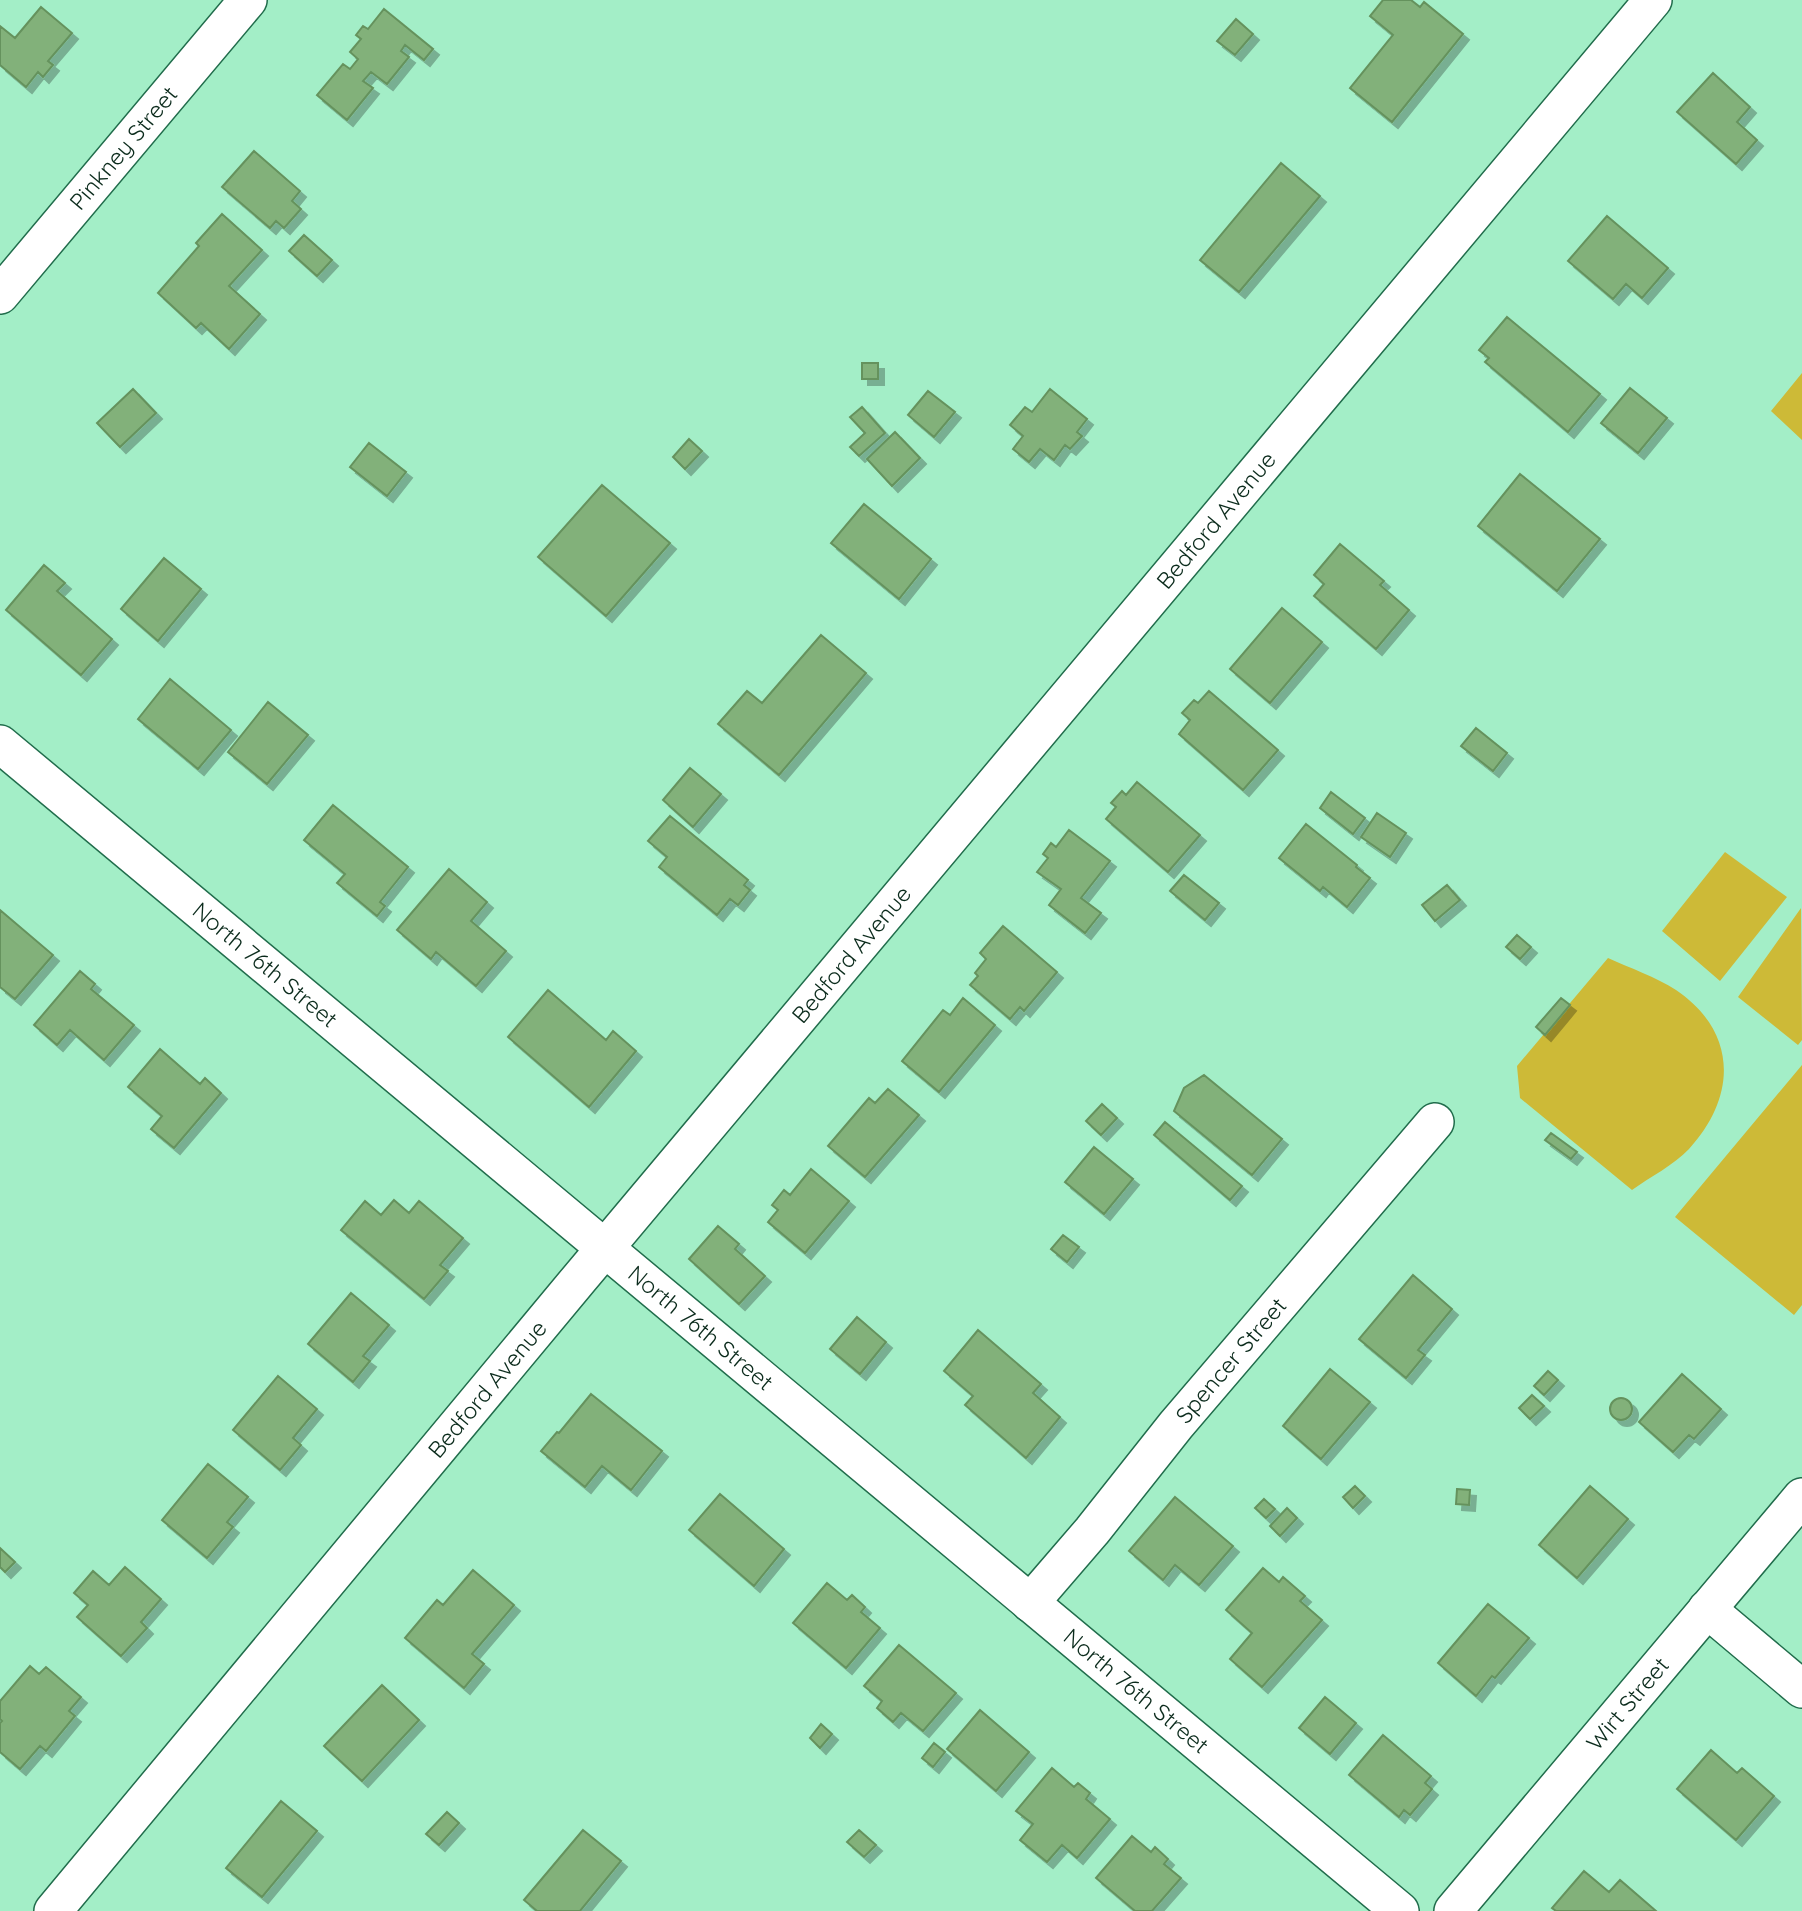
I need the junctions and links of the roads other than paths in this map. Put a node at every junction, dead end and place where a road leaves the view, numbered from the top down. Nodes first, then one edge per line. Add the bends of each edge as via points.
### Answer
1 (248, 0) edge
2 (1653, 0) edge
3 (0, 295) edge
4 (0, 744) edge
5 (1435, 1122) dead end
6 (605, 1249) junction
7 (1802, 1497) edge
8 (1030, 1603) junction
9 (1707, 1609) junction
10 (1802, 1689) edge
11 (53, 1911) edge
12 (1400, 1911) edge
13 (1453, 1911) edge

1 - 3 street, Pinkney Street
2 - 6 street, Bedford Avenue
4 - 6 street, North 76th Street
5 - 8 street, Spencer Street
6 - 8 street, North 76th Street
6 - 11 street, Bedford Avenue
7 - 9 street, Wirt Street
8 - 12 street, North 76th Street
9 - 10 street
9 - 13 street, Wirt Street

